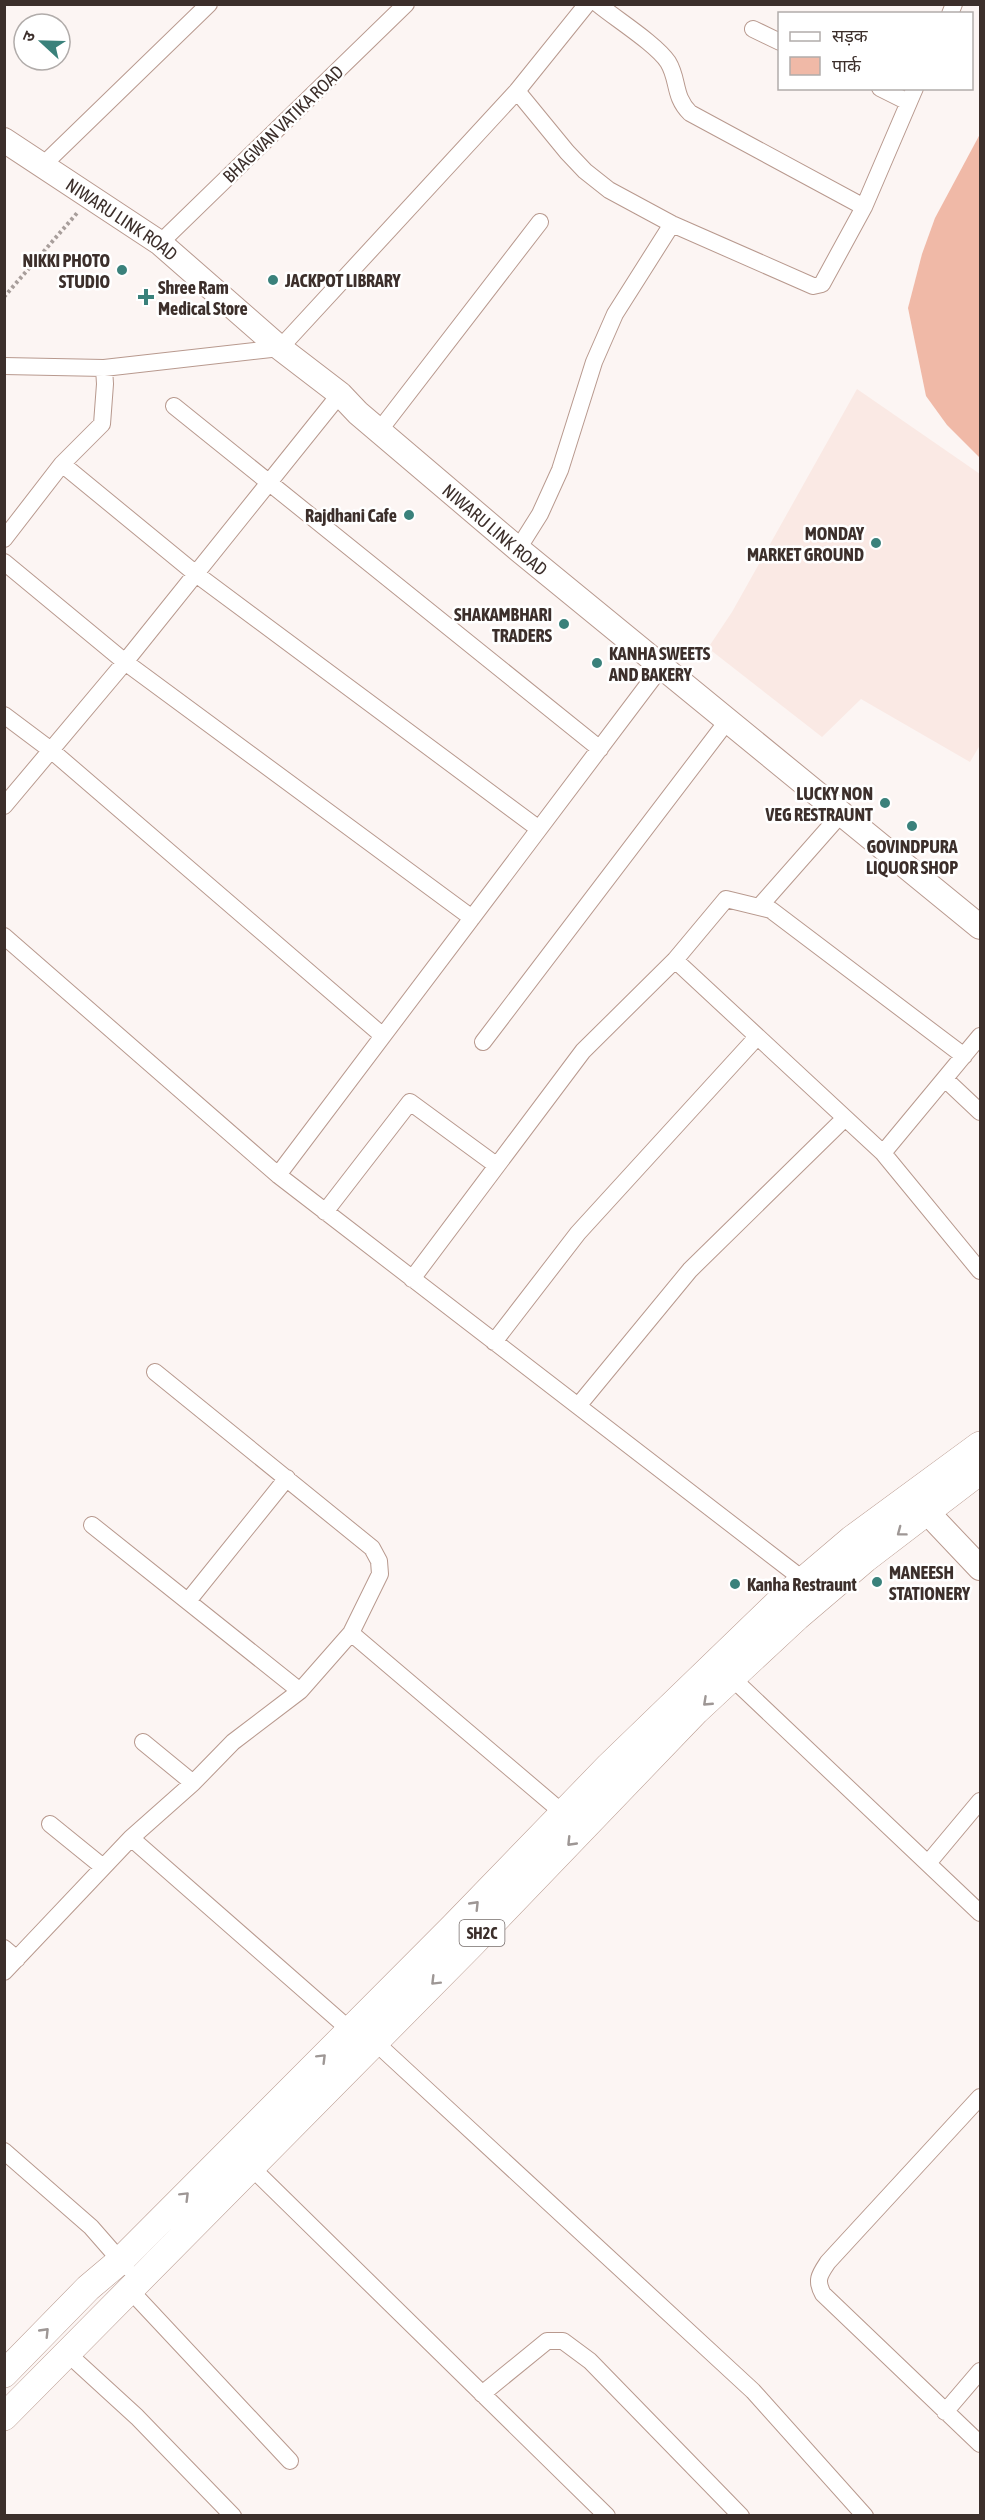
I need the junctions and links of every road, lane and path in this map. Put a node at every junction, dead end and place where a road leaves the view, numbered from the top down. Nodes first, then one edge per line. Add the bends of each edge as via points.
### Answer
1 (209, 4) edge
2 (406, 4) edge
3 (587, 4) edge
4 (598, 4) edge
5 (753, 29) dead end
6 (778, 41) edge
7 (889, 90) edge
8 (517, 91) junction
9 (912, 95) edge
10 (4, 140) edge
11 (42, 166) junction
12 (90, 198) junction
13 (864, 207) junction
14 (540, 222) dead end
15 (672, 224) junction
16 (160, 243) junction
17 (4, 297) edge
18 (279, 348) junction
19 (4, 366) edge
20 (104, 368) junction
21 (340, 394) junction
22 (174, 406) dead end
23 (379, 432) junction
24 (62, 464) junction
25 (268, 484) junction
26 (4, 539) edge
27 (518, 549) junction
28 (4, 562) edge
29 (196, 574) junction
30 (125, 662) junction
31 (662, 666) junction
32 (4, 715) edge
33 (728, 720) junction
34 (600, 749) junction
35 (52, 751) junction
36 (4, 806) edge
37 (841, 814) junction
38 (539, 830) junction
39 (759, 907) junction
40 (472, 918) junction
41 (981, 927) edge
42 (4, 936) edge
43 (675, 960) junction
44 (383, 1036) junction
45 (981, 1036) edge
46 (757, 1037) junction
47 (483, 1042) dead end
48 (964, 1056) junction
49 (945, 1079) junction
50 (981, 1112) edge
51 (845, 1118) junction
52 (883, 1153) junction
53 (496, 1165) junction
54 (278, 1175) junction
55 (325, 1212) junction
56 (981, 1271) edge
57 (412, 1279) junction
58 (494, 1342) junction
59 (155, 1372) dead end
60 (578, 1406) junction
61 (981, 1445) edge
62 (981, 1471) edge
63 (287, 1478) junction
64 (921, 1502) junction
65 (92, 1525) dead end
66 (981, 1568) edge
67 (813, 1588) junction
68 (188, 1601) junction
69 (351, 1633) junction
70 (732, 1678) junction
71 (300, 1691) junction
72 (143, 1742) dead end
73 (193, 1783) junction
74 (981, 1801) edge
75 (563, 1813) junction
76 (50, 1824) dead end
77 (131, 1838) junction
78 (929, 1862) junction
79 (103, 1868) junction
80 (981, 1913) edge
81 (462, 1936) junction
82 (10, 1953) edge
83 (4, 1972) edge
84 (350, 2030) junction
85 (375, 2042) junction
86 (981, 2097) edge
87 (5, 2152) edge
88 (251, 2167) junction
89 (120, 2261) junction
90 (134, 2286) junction
91 (68, 2353) junction
92 (981, 2371) edge
93 (4, 2374) edge
94 (482, 2394) junction
95 (945, 2412) junction
96 (4, 2417) edge
97 (981, 2444) edge
98 (291, 2461) dead end
99 (233, 2516) edge
100 (606, 2516) edge
101 (741, 2516) edge
102 (865, 2516) edge

1 - 11 street
2 - 16 street, BHAGWAN VATIKA ROAD
3 - 8 street
4 - 13 street via 664,56 682,105 690,113
5 - 6 street
7 - 9 street
8 - 15 street via 585,171 609,190
8 - 18 street
9 - 13 street
10 - 11 street, NIWARU LINK ROAD
11 - 12 street, NIWARU LINK ROAD
12 - 16 street, NIWARU LINK ROAD
12 - 17 path
13 - 15 street via 822,284 813,286
14 - 23 street
15 - 27 street via 615,314 594,362 560,470
16 - 18 street, NIWARU LINK ROAD
18 - 20 street
18 - 21 street, NIWARU LINK ROAD
19 - 20 street
20 - 24 street via 102,424
21 - 23 street, NIWARU LINK ROAD
21 - 25 street
22 - 25 street
23 - 27 street, NIWARU LINK ROAD
24 - 26 street
24 - 29 street
25 - 29 street
25 - 34 street
27 - 31 street, NIWARU LINK ROAD
28 - 30 street
29 - 30 street
29 - 38 street
30 - 35 street
30 - 40 street
31 - 33 street, NIWARU LINK ROAD
31 - 34 street
32 - 35 street
33 - 37 street, NIWARU LINK ROAD
33 - 47 street
34 - 38 street
35 - 36 street
35 - 44 street
37 - 39 street
37 - 41 street, NIWARU LINK ROAD
38 - 40 street
39 - 43 street via 726,899
39 - 48 street via 771,910
40 - 44 street
42 - 54 street
43 - 46 street
43 - 53 street via 583,1051
44 - 54 street
45 - 48 street
46 - 51 street
46 - 58 street via 578,1233
48 - 49 street
49 - 50 street
49 - 52 street
51 - 52 street
51 - 60 street via 690,1270
52 - 56 street
53 - 55 street via 410,1102
53 - 57 street
54 - 55 street
55 - 57 street
57 - 58 street
58 - 60 street
59 - 63 street
60 - 67 street
61 - 64 main road, SH2C
62 - 64 main road, SH2C
63 - 68 street
63 - 69 street via 372,1548 380,1561 380,1574
64 - 66 street
64 - 67 main road, SH2C via 865,1559
65 - 68 street
67 - 70 main road, SH2C
67 - 75 main road, SH2C via 609,1766
68 - 71 street
69 - 71 street
69 - 75 street
70 - 78 street
70 -> 81 main road, SH2C
71 - 73 street via 232,1742
72 - 73 street
73 - 77 street
74 - 78 street
81 -> 75 main road, SH2C
76 - 79 street
77 - 79 street
77 - 84 street
78 - 80 street
79 - 82 street
81 - 84 main road, SH2C
81 -> 85 main road, SH2C
82 - 83 street
89 -> 84 main road, SH2C
85 - 88 main road, SH2C
85 - 102 street via 753,2391
86 - 95 street via 819,2275 823,2295
87 - 89 street via 91,2227
88 - 90 main road, SH2C
88 - 94 street
89 - 90 street
93 -> 89 main road, SH2C
90 - 91 main road, SH2C
90 - 98 street
91 - 96 main road, SH2C
91 - 99 street
92 - 95 street
94 - 100 street
94 - 101 street via 548,2341 563,2341 590,2361
95 - 97 street

